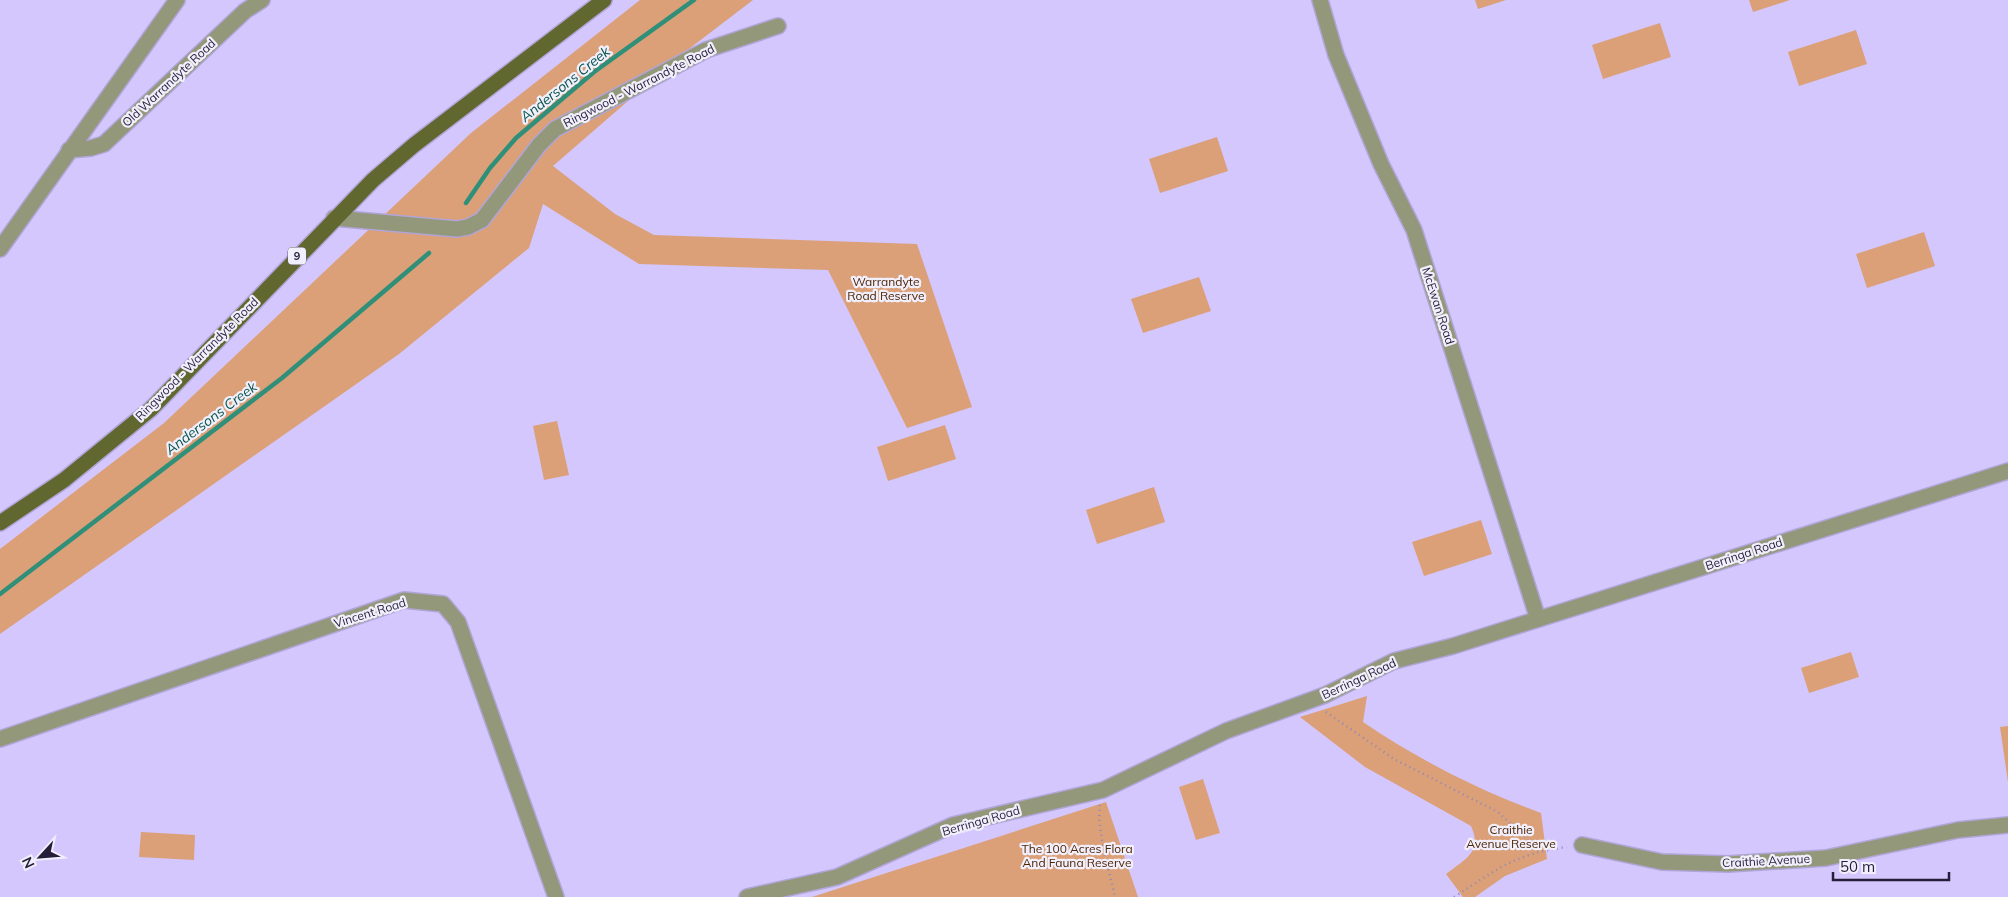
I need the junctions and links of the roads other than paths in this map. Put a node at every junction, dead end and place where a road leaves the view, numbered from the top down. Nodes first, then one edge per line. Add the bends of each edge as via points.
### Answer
1 (177, 0) edge
2 (262, 0) edge
3 (604, 0) edge
4 (1320, 0) edge
5 (778, 26) dead end
6 (69, 150) junction
7 (334, 218) junction
8 (0, 248) edge
9 (2008, 471) edge
10 (0, 523) edge
11 (1538, 619) junction
12 (0, 739) edge
13 (2008, 825) edge
14 (1582, 845) road end
15 (556, 897) edge
16 (747, 897) edge

1 - 6 street
2 - 6 street, Old Warrandyte Road via 245,11 104,144
3 - 7 main road, Ringwood - Warrandyte Road / 9 via 414,144
4 - 11 street, McEwan Road via 1336,55 1381,164 1414,230
5 - 7 street, Ringwood - Warrandyte Road via 706,50 555,129 482,220 468,228
6 - 8 street
7 - 10 main road, Ringwood - Warrandyte Road / 9 via 151,408 64,480
9 - 11 street, Berringa Road
11 - 16 street, Berringa Road via 1394,662 1310,701 1226,732 1103,790 953,826 837,877
12 - 15 street, Vincent Road via 404,600 443,604 458,622
13 - 14 street, Craithie Avenue via 1958,830 1826,858 1699,864 1662,862

